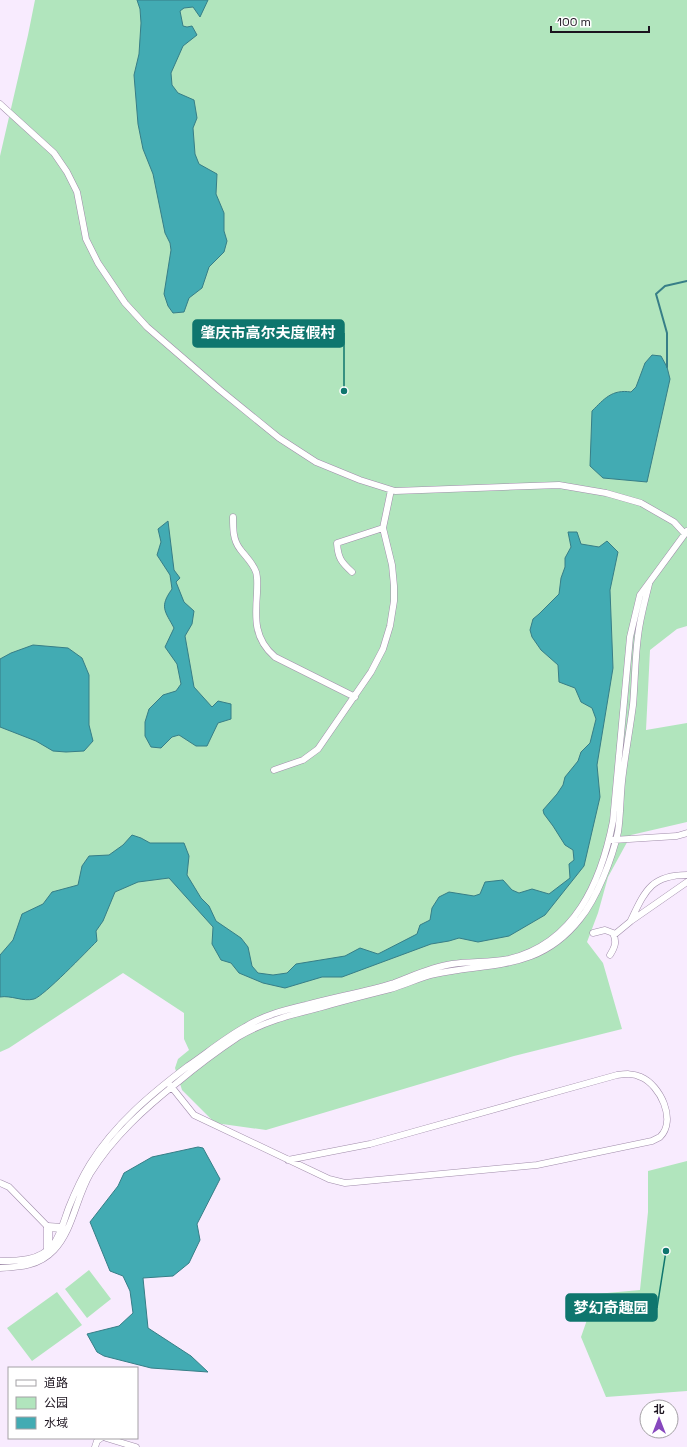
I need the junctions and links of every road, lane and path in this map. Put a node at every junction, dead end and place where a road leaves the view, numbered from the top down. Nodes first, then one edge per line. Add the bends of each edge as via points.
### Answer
1 (0, 104) edge
2 (391, 490) junction
3 (233, 517) dead end
4 (383, 528) junction
5 (686, 533) edge
6 (352, 572) dead end
7 (355, 697) junction
8 (274, 770) dead end
9 (687, 833) edge
10 (612, 840) junction
11 (687, 875) edge
12 (687, 882) edge
13 (631, 921) junction
14 (593, 933) dead end
15 (614, 935) junction
16 (610, 955) dead end
17 (170, 1084) junction
18 (288, 1160) junction
19 (0, 1183) edge
20 (48, 1226) junction
21 (62, 1228) junction
22 (48, 1249) junction
23 (0, 1261) edge
24 (0, 1268) edge
25 (109, 1439) edge
26 (136, 1447) edge

1 - 2 street via 54,153 67,172 76,192 86,239 98,263 125,303 147,327 220,390 291,446 316,462
2 - 4 street
2 - 5 street via 559,484 641,503 674,522
3 - 7 street via 233,534 239,548 256,571 256,625 267,650 275,657
4 - 6 street via 337,543 340,560
4 - 7 street via 394,586 390,626 371,672
5 - 10 street via 640,595 630,637
7 - 8 street via 318,749 303,760
9 - 10 street via 677,836
10 - 17 street via 583,906 575,917 543,946 509,958 429,969 393,983 276,1012 246,1026 207,1053
11 - 13 street via 662,879 649,886
12 - 13 street
13 - 15 street
14 - 15 street via 605,930
15 - 16 street via 615,946
17 - 18 street via 194,1115
17 - 21 street via 155,1092 102,1146 77,1188
17 - 24 street via 131,1123 100,1160 80,1194 66,1232 52,1253 22,1267
18 - 18 street via 329,1179 345,1183 537,1165 652,1141 660,1137 666,1110 664,1101 651,1083 632,1074 617,1075 370,1144
19 - 20 street via 9,1187
20 - 21 street
20 - 22 street
21 - 22 street
22 - 23 street via 37,1257
25 - 26 street

